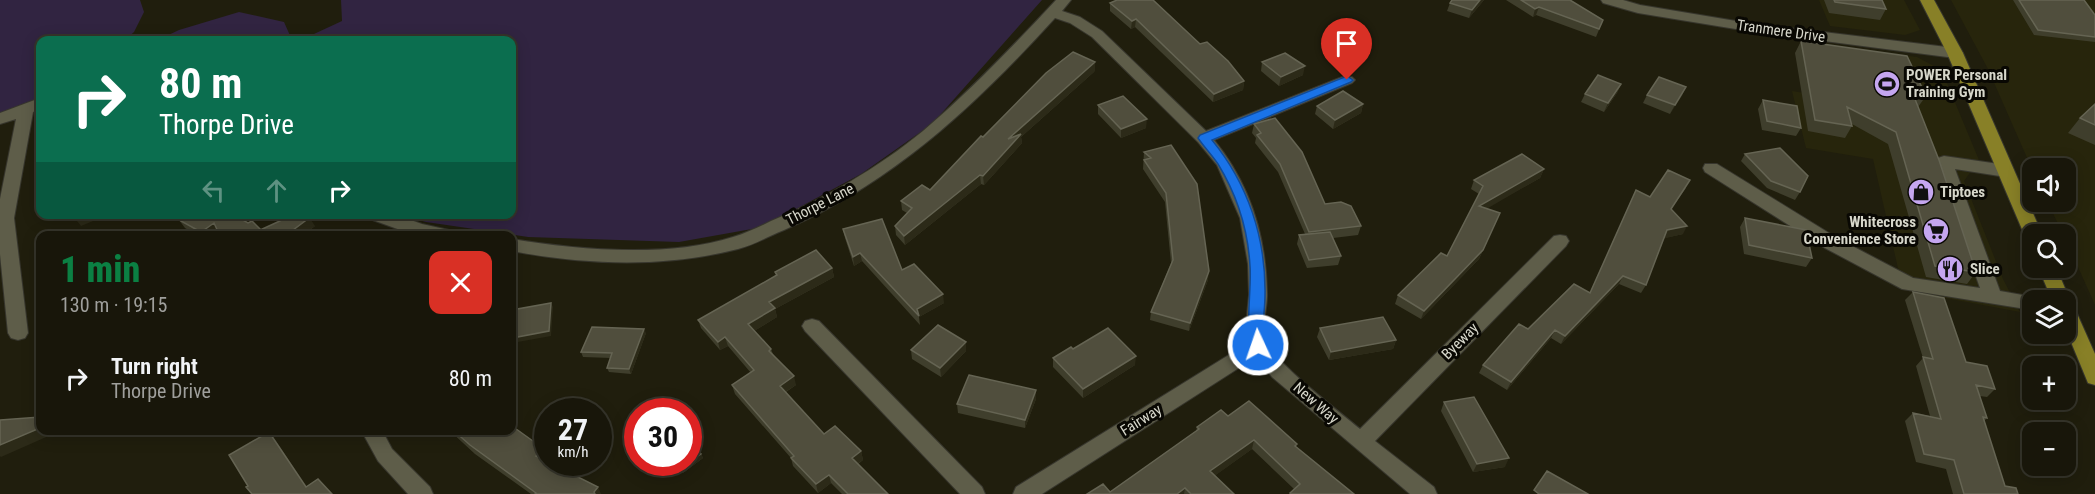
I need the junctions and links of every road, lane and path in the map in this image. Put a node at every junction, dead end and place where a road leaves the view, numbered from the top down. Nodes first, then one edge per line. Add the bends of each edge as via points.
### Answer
1 (1608, 0) edge
2 (1927, 0) edge
3 (1058, 6) edge
4 (1955, 53) junction
5 (1347, 80) dead end
6 (33, 105) edge
7 (0, 119) edge
8 (1204, 138) junction
9 (1711, 168) dead end
10 (2006, 171) junction
11 (385, 219) edge
12 (2029, 224) edge
13 (413, 231) edge
14 (1560, 241) dead end
15 (516, 245) edge
16 (1993, 297) junction
17 (2022, 301) edge
18 (812, 327) dead end
19 (2076, 332) edge
20 (18, 333) dead end
21 (1258, 345) junction
22 (2095, 377) edge
23 (374, 435) edge
24 (1361, 441) junction
25 (422, 494) edge
26 (974, 494) edge
27 (1024, 494) edge
28 (1426, 494) edge

1 - 4 street, Tranmere Drive via 1638,9 1748,27
2 - 4 main road
3 - 8 street via 1098,34
3 - 15 street, Thorpe Lane via 928,135 859,184 748,239 699,250 637,257
4 - 10 main road
5 - 8 street
6 - 7 street
6 - 20 street via 4,218
8 - 21 street via 1224,163 1250,218 1257,264
9 - 16 street via 1832,243 1909,284
10 - 12 main road
10 - 16 street via 1944,162
11 - 13 street
14 - 24 street, Byeway
16 - 17 street
18 - 26 street
19 - 22 main road
21 - 24 street, New Way via 1279,371
21 - 27 street, Fairway
23 - 25 street via 385,455
24 - 28 street, New Way

